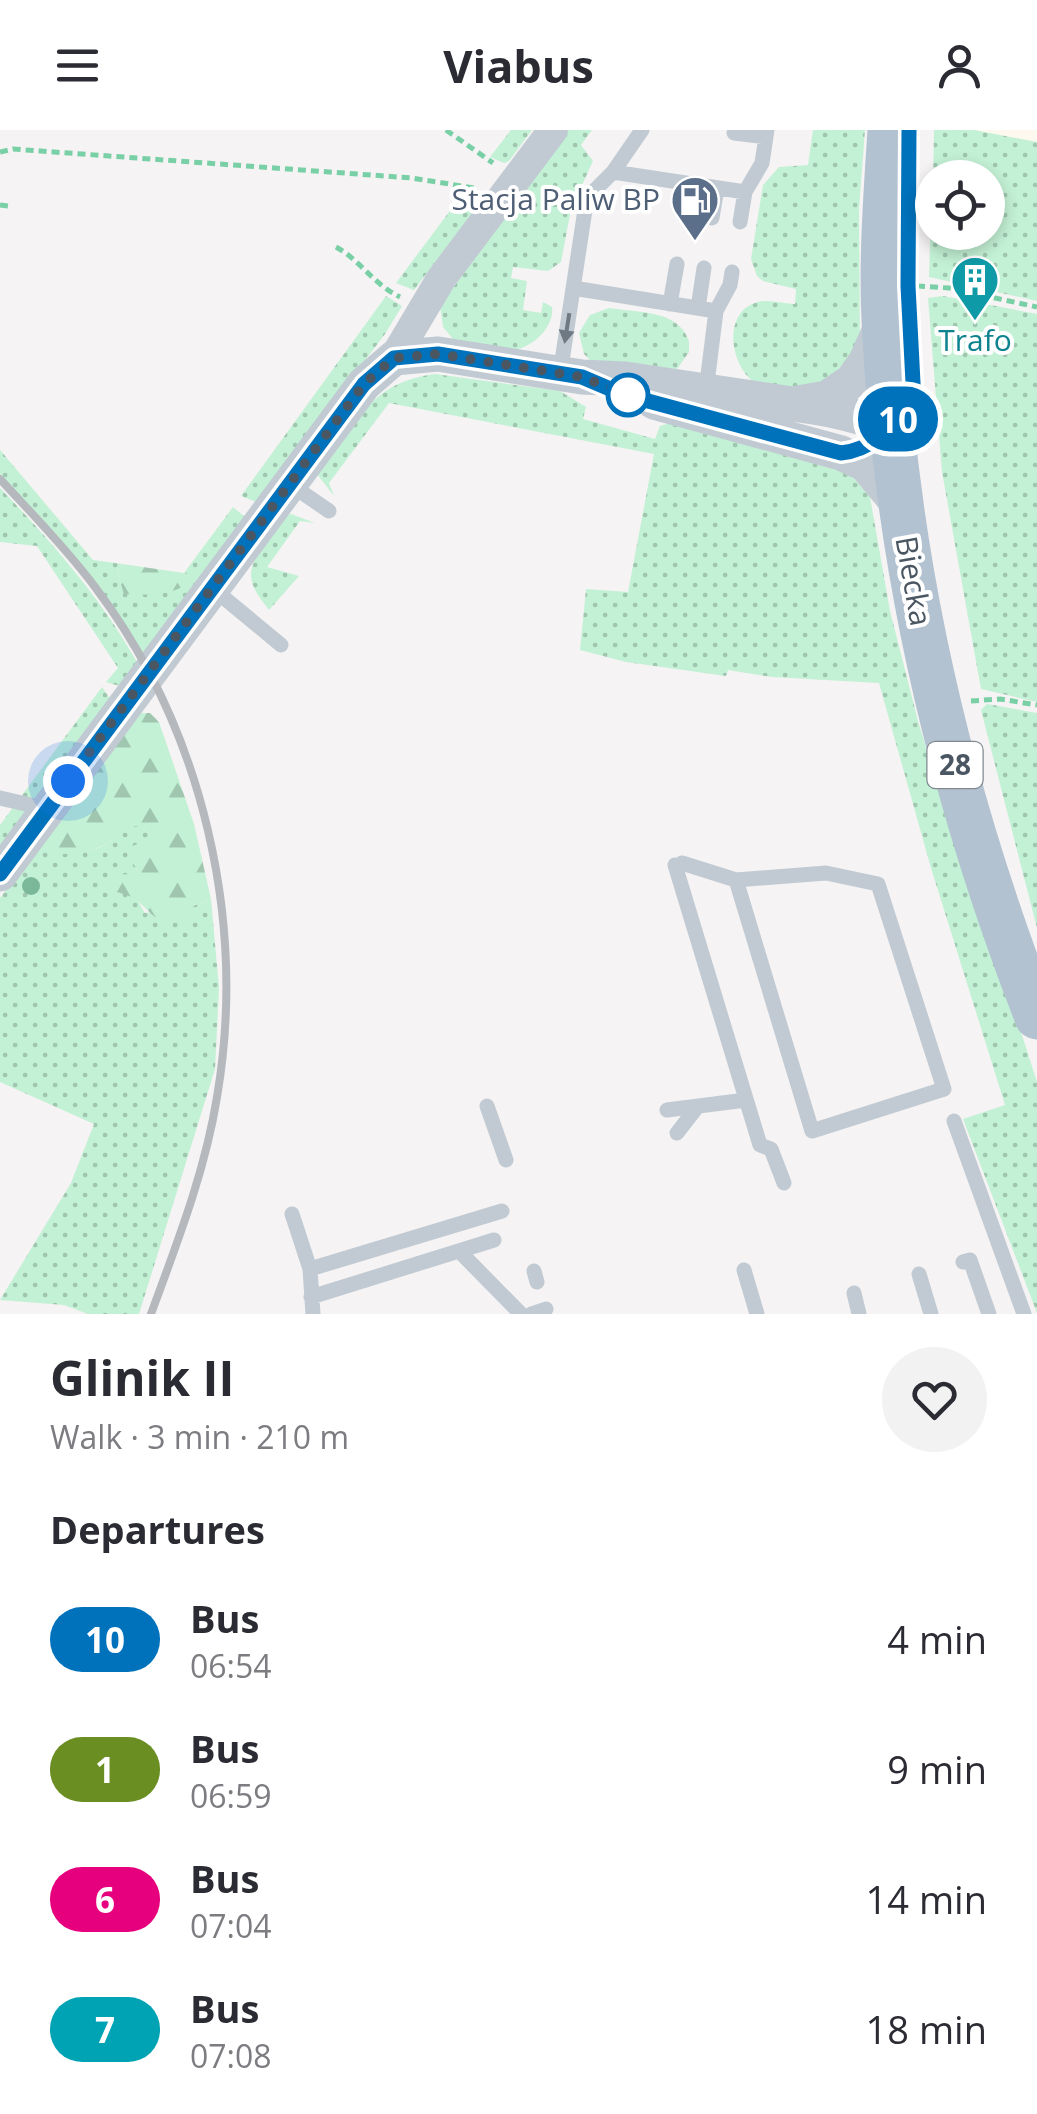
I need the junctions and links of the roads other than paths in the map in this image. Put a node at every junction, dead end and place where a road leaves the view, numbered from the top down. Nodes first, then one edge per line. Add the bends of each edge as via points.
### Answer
1 (553, 130) edge
2 (642, 130) edge
3 (890, 130) edge
4 (909, 130) edge
5 (734, 133) dead end
6 (766, 134) edge
7 (613, 172) junction
8 (690, 184) junction
9 (717, 188) junction
10 (745, 192) junction
11 (685, 214) dead end
12 (712, 218) dead end
13 (740, 222) dead end
14 (677, 264) dead end
15 (704, 268) dead end
16 (732, 272) dead end
17 (573, 288) junction
18 (896, 302) junction
19 (670, 304) junction
20 (698, 308) junction
21 (716, 311) junction
22 (394, 358) junction
23 (571, 375) junction
24 (706, 391) junction
25 (792, 404) junction
26 (907, 424) junction
27 (841, 453) junction
28 (288, 484) junction
29 (900, 506) junction
30 (329, 511) dead end
31 (211, 587) junction
32 (281, 645) dead end
33 (0, 798) edge
34 (48, 809) junction
35 (0, 874) edge
36 (736, 880) junction
37 (1037, 995) edge
38 (1037, 1017) edge
39 (746, 1100) junction
40 (487, 1106) dead end
41 (698, 1106) junction
42 (667, 1110) dead end
43 (954, 1121) dead end
44 (678, 1133) dead end
45 (506, 1160) dead end
46 (784, 1183) dead end
47 (502, 1211) dead end
48 (292, 1214) dead end
49 (494, 1240) dead end
50 (459, 1251) junction
51 (963, 1262) dead end
52 (310, 1269) junction
53 (744, 1270) dead end
54 (919, 1274) dead end
55 (854, 1292) dead end
56 (311, 1297) junction
57 (314, 1314) edge
58 (521, 1314) edge
59 (756, 1314) edge
60 (859, 1314) edge
61 (932, 1314) edge
62 (988, 1314) edge
63 (1024, 1314) edge

1 - 22 street via 442,280
2 - 7 lane
3 - 18 main road, Biecka / 28 via 883,231
4 - 18 main road, Biecka / 28
5 - 6 lane
6 - 10 lane via 762,163
7 - 8 lane
7 - 17 lane via 585,210
8 - 9 lane
8 - 11 lane
9 - 10 lane
9 - 12 lane
10 - 13 lane
14 - 19 lane
15 - 20 lane
16 - 21 lane
17 - 19 lane
17 -> 23 lane
18 - 25 street via 852,380 827,398
18 - 26 main road, Biecka / 28
19 - 20 lane
20 - 21 lane
21 - 24 lane
22 - 23 street via 438,354
22 - 28 street via 364,384
23 - 24 street
23 - 27 street
24 - 25 street
25 - 26 street
26 - 27 street via 860,451
26 - 29 main road, Biecka / 28
26 - 37 main road, Biecka / 28 via 941,616
27 - 29 street via 866,464
28 - 30 lane
28 - 31 street
29 - 38 main road, Biecka / 28 via 923,643 960,786
31 - 32 lane
31 - 34 street
33 - 34 lane
34 - 35 street
36 - 36 lane via 812,1131 944,1090 878,884 826,873
36 - 39 lane via 678,864
39 - 41 lane
39 - 46 lane via 760,1145 771,1149
40 - 45 lane
41 - 42 lane
41 - 44 lane
43 - 63 lane
47 - 52 lane
48 - 52 lane
49 - 50 lane
50 - 56 lane
50 - 58 lane
51 - 62 lane via 970,1260
52 - 56 lane
53 - 59 lane
54 - 61 lane
55 - 60 lane
56 - 57 lane

